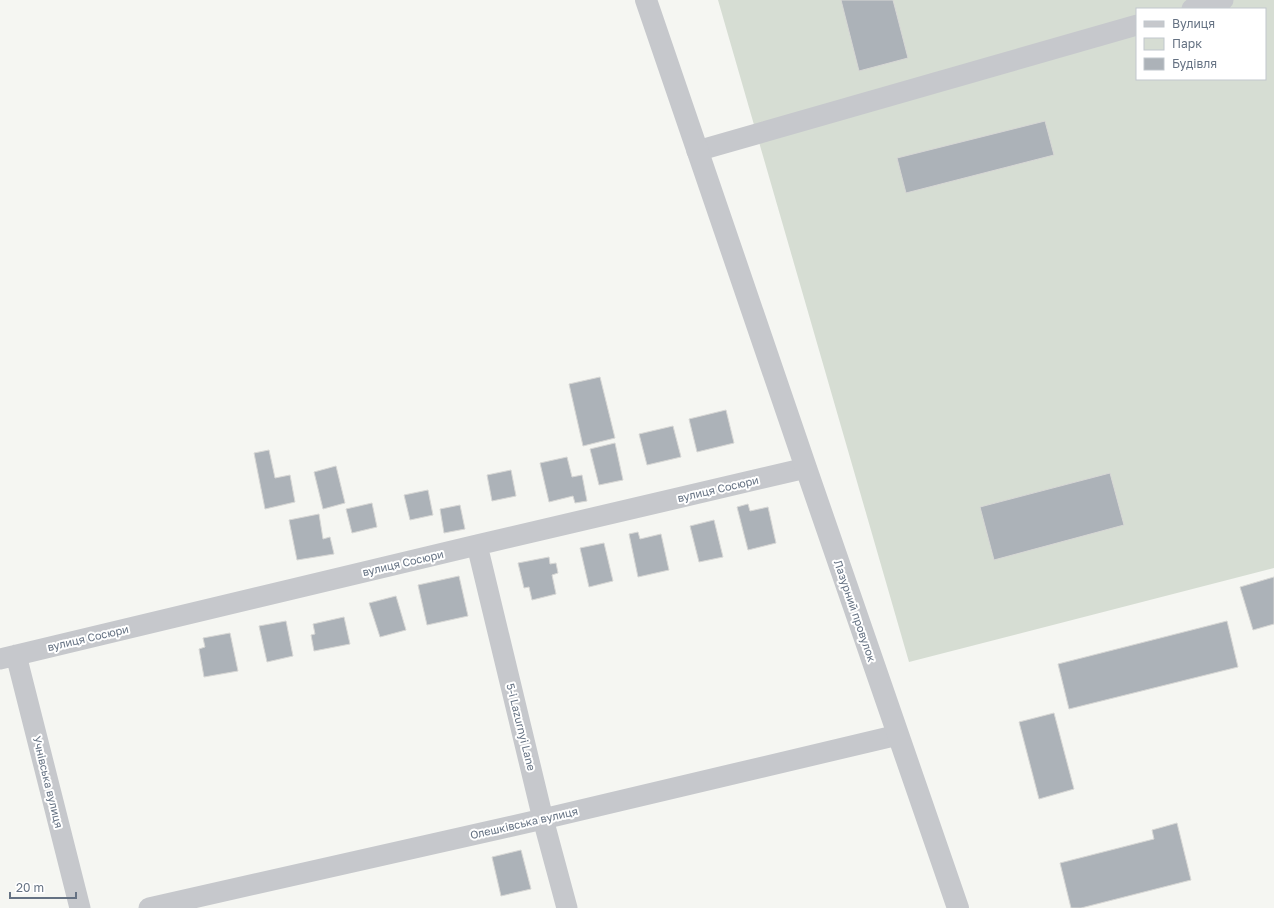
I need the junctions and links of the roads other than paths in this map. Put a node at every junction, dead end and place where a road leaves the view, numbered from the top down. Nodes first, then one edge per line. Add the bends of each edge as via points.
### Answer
1 (646, 0) edge
2 (1224, 0) edge
3 (1196, 8) edge
4 (1136, 25) edge
5 (697, 152) junction
6 (806, 468) junction
7 (477, 545) junction
8 (8, 657) edge
9 (898, 735) junction
10 (543, 819) junction
11 (80, 908) edge
12 (149, 908) edge
13 (567, 908) edge
14 (958, 908) edge

1 - 5 street, Лазурний провулок
2 - 3 street
4 - 5 street
5 - 6 street, Лазурний провулок
6 - 7 street, вулиця Сосюри
6 - 9 street, Лазурний провулок
7 - 8 street, вулиця Сосюри
7 - 10 street, 5-i Lazurnyi Lane
8 - 11 street, Учнівська вулиця
9 - 10 street, Олешківська вулиця
9 - 14 street, Лазурний провулок
10 - 12 street, Олешківська вулиця
10 - 13 street, 5-i Lazurnyi Lane

